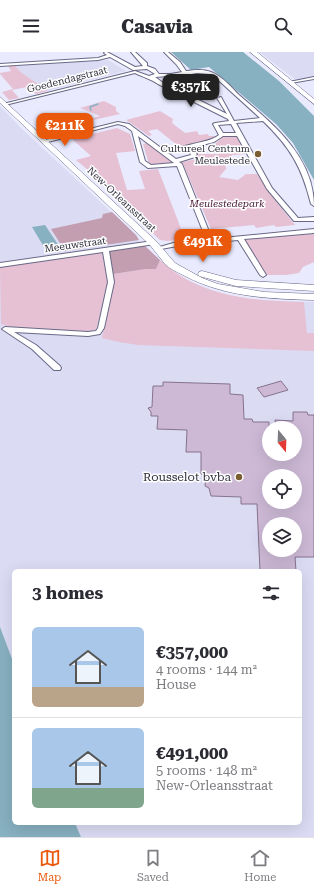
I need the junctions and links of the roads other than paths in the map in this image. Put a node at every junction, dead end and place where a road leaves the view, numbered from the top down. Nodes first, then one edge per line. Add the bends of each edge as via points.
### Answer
1 (104, 52) edge
2 (133, 52) edge
3 (166, 52) edge
4 (253, 52) edge
5 (110, 56) junction
6 (0, 65) edge
7 (146, 67) junction
8 (135, 70) junction
9 (186, 73) junction
10 (155, 76) junction
11 (314, 78) edge
12 (291, 82) junction
13 (219, 98) dead end
14 (2, 101) edge
15 (314, 102) edge
16 (265, 119) junction
17 (231, 120) junction
18 (134, 130) junction
19 (240, 134) junction
20 (222, 135) junction
21 (148, 140) junction
22 (44, 141) junction
23 (137, 142) junction
24 (187, 148) junction
25 (164, 153) junction
26 (177, 163) junction
27 (314, 204) edge
28 (314, 219) edge
29 (296, 220) junction
30 (314, 231) edge
31 (291, 233) junction
32 (240, 238) junction
33 (210, 241) junction
34 (156, 246) junction
35 (106, 249) junction
36 (0, 265) edge
37 (263, 275) dead end
38 (314, 288) edge
39 (314, 298) edge
40 (2, 329) edge
41 (57, 368) dead end

1 - 5 street
2 - 7 street
3 - 9 street
4 - 12 main road
5 - 6 street
5 - 8 street
7 - 8 street, Goedendagstraat
7 - 10 street via 152,69
8 - 10 street via 146,77
8 - 14 street, Goedendagstraat
9 - 10 street
9 - 16 street via 201,72 214,75
10 - 17 street via 160,83
11 - 12 street
12 - 15 main road
13 - 17 street
14 - 22 main road, New-Orleansstraat
16 - 17 street
16 - 27 street via 298,158 309,181
17 - 19 street
17 - 20 street via 215,124
18 - 21 street
18 - 22 street via 118,123
18 - 23 street
19 - 20 street
19 - 29 street via 270,189
20 - 24 street via 212,143 190,145
21 - 23 street
21 - 25 street
22 - 34 main road, New-Orleansstraat
23 - 26 street via 146,165 150,167
24 - 25 street
24 - 26 street via 191,149 194,155
25 - 26 street
26 - 33 street
28 - 29 street
29 - 31 street via 296,226
30 - 31 street, Meeuwstraat
31 - 32 street, Meeuwstraat
32 - 33 street, Meeuwstraat
32 - 37 street
33 - 34 street, Meeuwstraat
34 - 35 street, Meeuwstraat
34 - 38 main road, New-Orleansstraat via 196,271 224,281
34 - 39 main road, New-Orleansstraat via 169,263 205,283 266,296
35 - 36 street, Meeuwstraat
35 - 40 street via 111,282 98,333
40 - 41 street via 34,347

